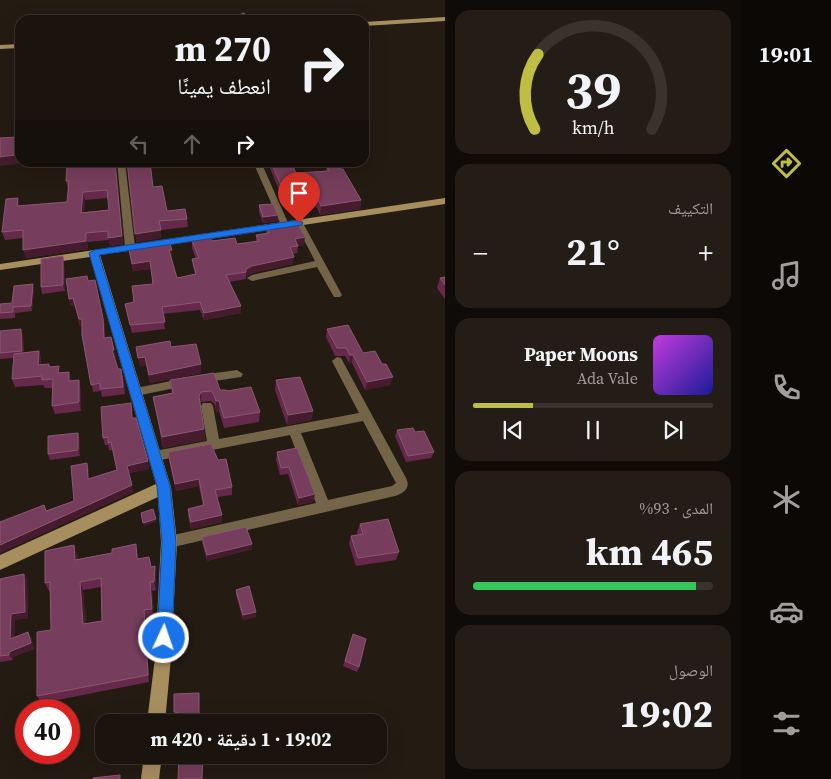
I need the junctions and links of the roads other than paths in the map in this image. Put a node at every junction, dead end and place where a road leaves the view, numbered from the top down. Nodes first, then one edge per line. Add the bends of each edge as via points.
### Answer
1 (445, 18) edge
2 (369, 24) edge
3 (15, 46) edge
4 (0, 47) edge
5 (122, 167) edge
6 (259, 167) edge
7 (445, 201) edge
8 (299, 223) junction
9 (285, 225) junction
10 (130, 247) junction
11 (94, 253) junction
12 (320, 263) junction
13 (0, 267) edge
14 (252, 278) dead end
15 (337, 295) dead end
16 (337, 361) dead end
17 (237, 374) dead end
18 (136, 392) junction
19 (207, 406) dead end
20 (366, 416) junction
21 (294, 430) junction
22 (214, 444) junction
23 (155, 456) junction
24 (164, 486) junction
25 (324, 507) junction
26 (169, 542) junction
27 (0, 563) edge
28 (157, 714) edge
29 (152, 764) edge
30 (150, 779) edge

1 - 2 main road
3 - 4 main road
5 - 10 street
6 - 9 street
7 - 8 main road
8 - 9 main road
8 - 12 street
9 - 10 main road
10 - 11 main road
11 - 13 main road
11 - 18 main road
12 - 14 street
12 - 15 street
16 - 20 street
17 - 18 street
18 - 23 main road
19 - 22 street
20 - 21 street
20 - 25 street via 402,486 395,491
21 - 22 street
21 - 25 street
22 - 23 street
23 - 24 main road
24 - 26 main road
24 - 27 main road
25 - 26 street
26 - 28 main road via 164,658
29 - 30 main road

